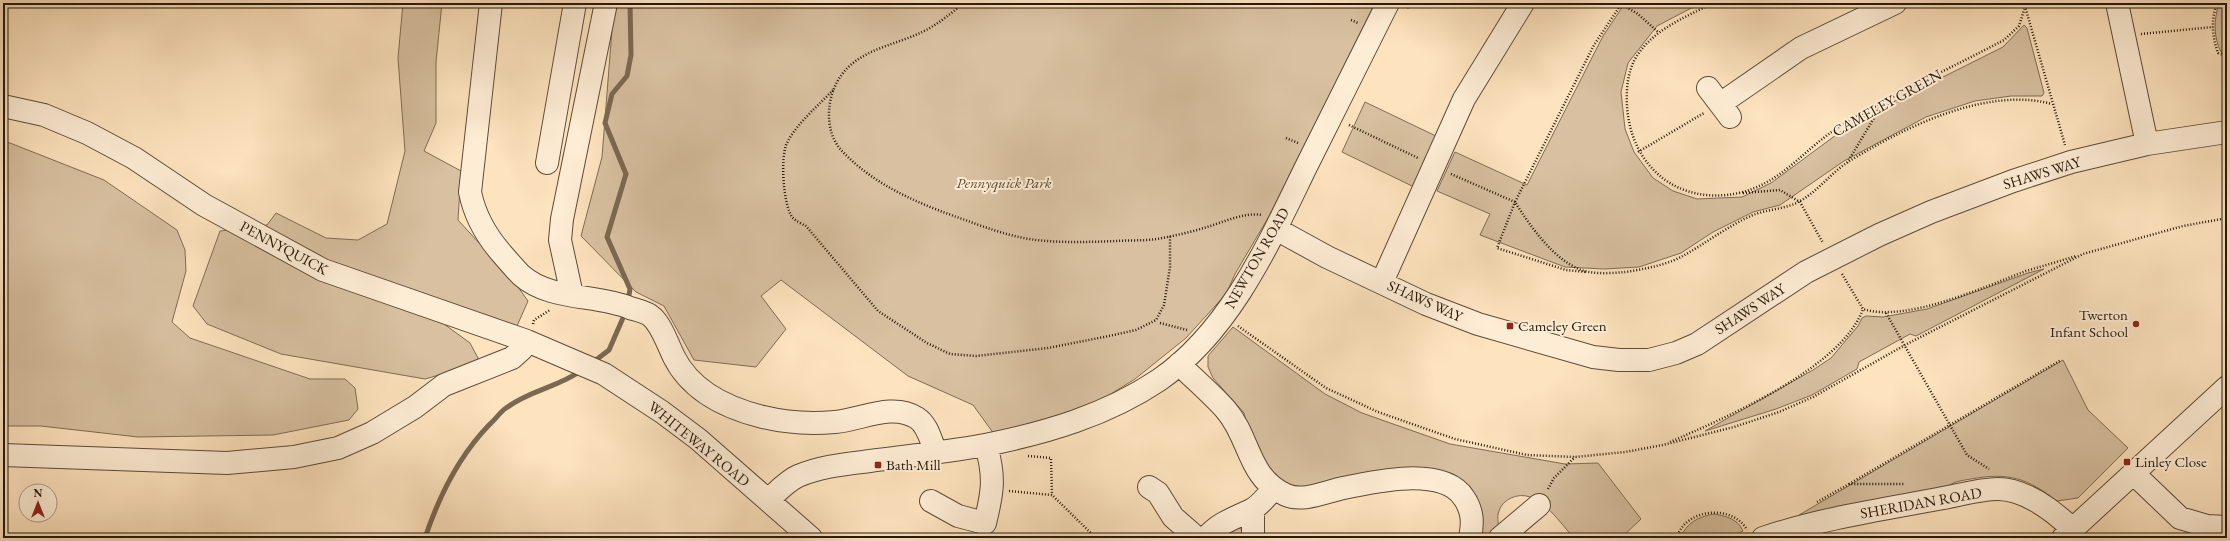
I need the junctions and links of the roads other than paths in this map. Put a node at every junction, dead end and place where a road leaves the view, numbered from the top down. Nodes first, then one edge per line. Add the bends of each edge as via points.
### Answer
1 (492, 3) edge
2 (575, 3) edge
3 (606, 3) edge
4 (1388, 3) edge
5 (1523, 3) edge
6 (1894, 3) edge
7 (2117, 3) edge
8 (1719, 103) road end
9 (3, 106) edge
10 (2227, 132) edge
11 (2147, 144) junction
12 (547, 163) dead end
13 (1277, 227) junction
14 (1382, 282) junction
15 (572, 295) junction
16 (527, 341) junction
17 (578, 362) joint
18 (1179, 364) junction
19 (2227, 387) edge
20 (986, 445) junction
21 (936, 452) junction
22 (3, 455) edge
23 (2134, 473) junction
24 (1149, 487) dead end
25 (1274, 488) junction
26 (768, 500) junction
27 (931, 500) dead end
28 (1539, 505) road end
29 (1253, 510) junction
30 (2227, 527) edge
31 (983, 531) edge
32 (2067, 533) edge
33 (1755, 535) edge
34 (811, 538) edge
35 (1197, 538) edge
36 (1206, 538) edge
37 (1253, 538) edge
38 (1470, 538) edge
39 (1500, 538) edge

1 - 15 street via 470,192 473,207 493,244 522,276 551,291
2 - 12 street
3 - 15 street via 562,219 560,240
4 - 13 street, NEWTON ROAD
5 - 14 street via 1464,99
6 - 8 street via 1801,48
7 - 11 street
9 - 16 street, PENNYQUICK via 44,115 87,133 134,158 204,205 323,270
10 - 11 street, SHAWS WAY
11 - 14 street, SHAWS WAY via 2071,162 2013,181 1879,234 1806,272 1697,344 1676,354 1649,360 1593,357 1478,324 1426,304
13 - 14 street, SHAWS WAY via 1328,257
13 - 18 street, NEWTON ROAD via 1226,313
15 - 21 street via 613,301 652,317 682,372 692,384 710,396 762,417 797,424 836,422 872,414 909,414 919,419 925,427
16 - 17 street, PENNYQUICK
16 - 22 street via 512,358 444,386 372,433 338,448 294,457 227,463
17 - 26 street, WHITEWAY ROAD via 604,374 662,412 698,439
18 - 20 street, NEWTON ROAD via 1159,380 1110,408 1079,420
18 - 25 street via 1227,411 1254,465 1262,478
19 - 23 street
20 - 21 street, NEWTON ROAD
20 - 31 street via 993,477 993,492
21 - 26 street, NEWTON ROAD via 824,467 796,477
23 - 30 street via 2180,518 2207,526
23 - 32 street
24 - 35 street via 1158,493 1173,517
25 - 29 street
25 - 38 street via 1288,496 1303,498 1372,482 1432,478 1460,491 1470,507
26 - 34 street, WHITEWAY ROAD
27 - 31 street
28 - 39 street
29 - 36 street via 1235,516 1211,531
29 - 37 street
32 - 33 street, SHERIDAN ROAD via 2063,521 2027,496 1997,489

